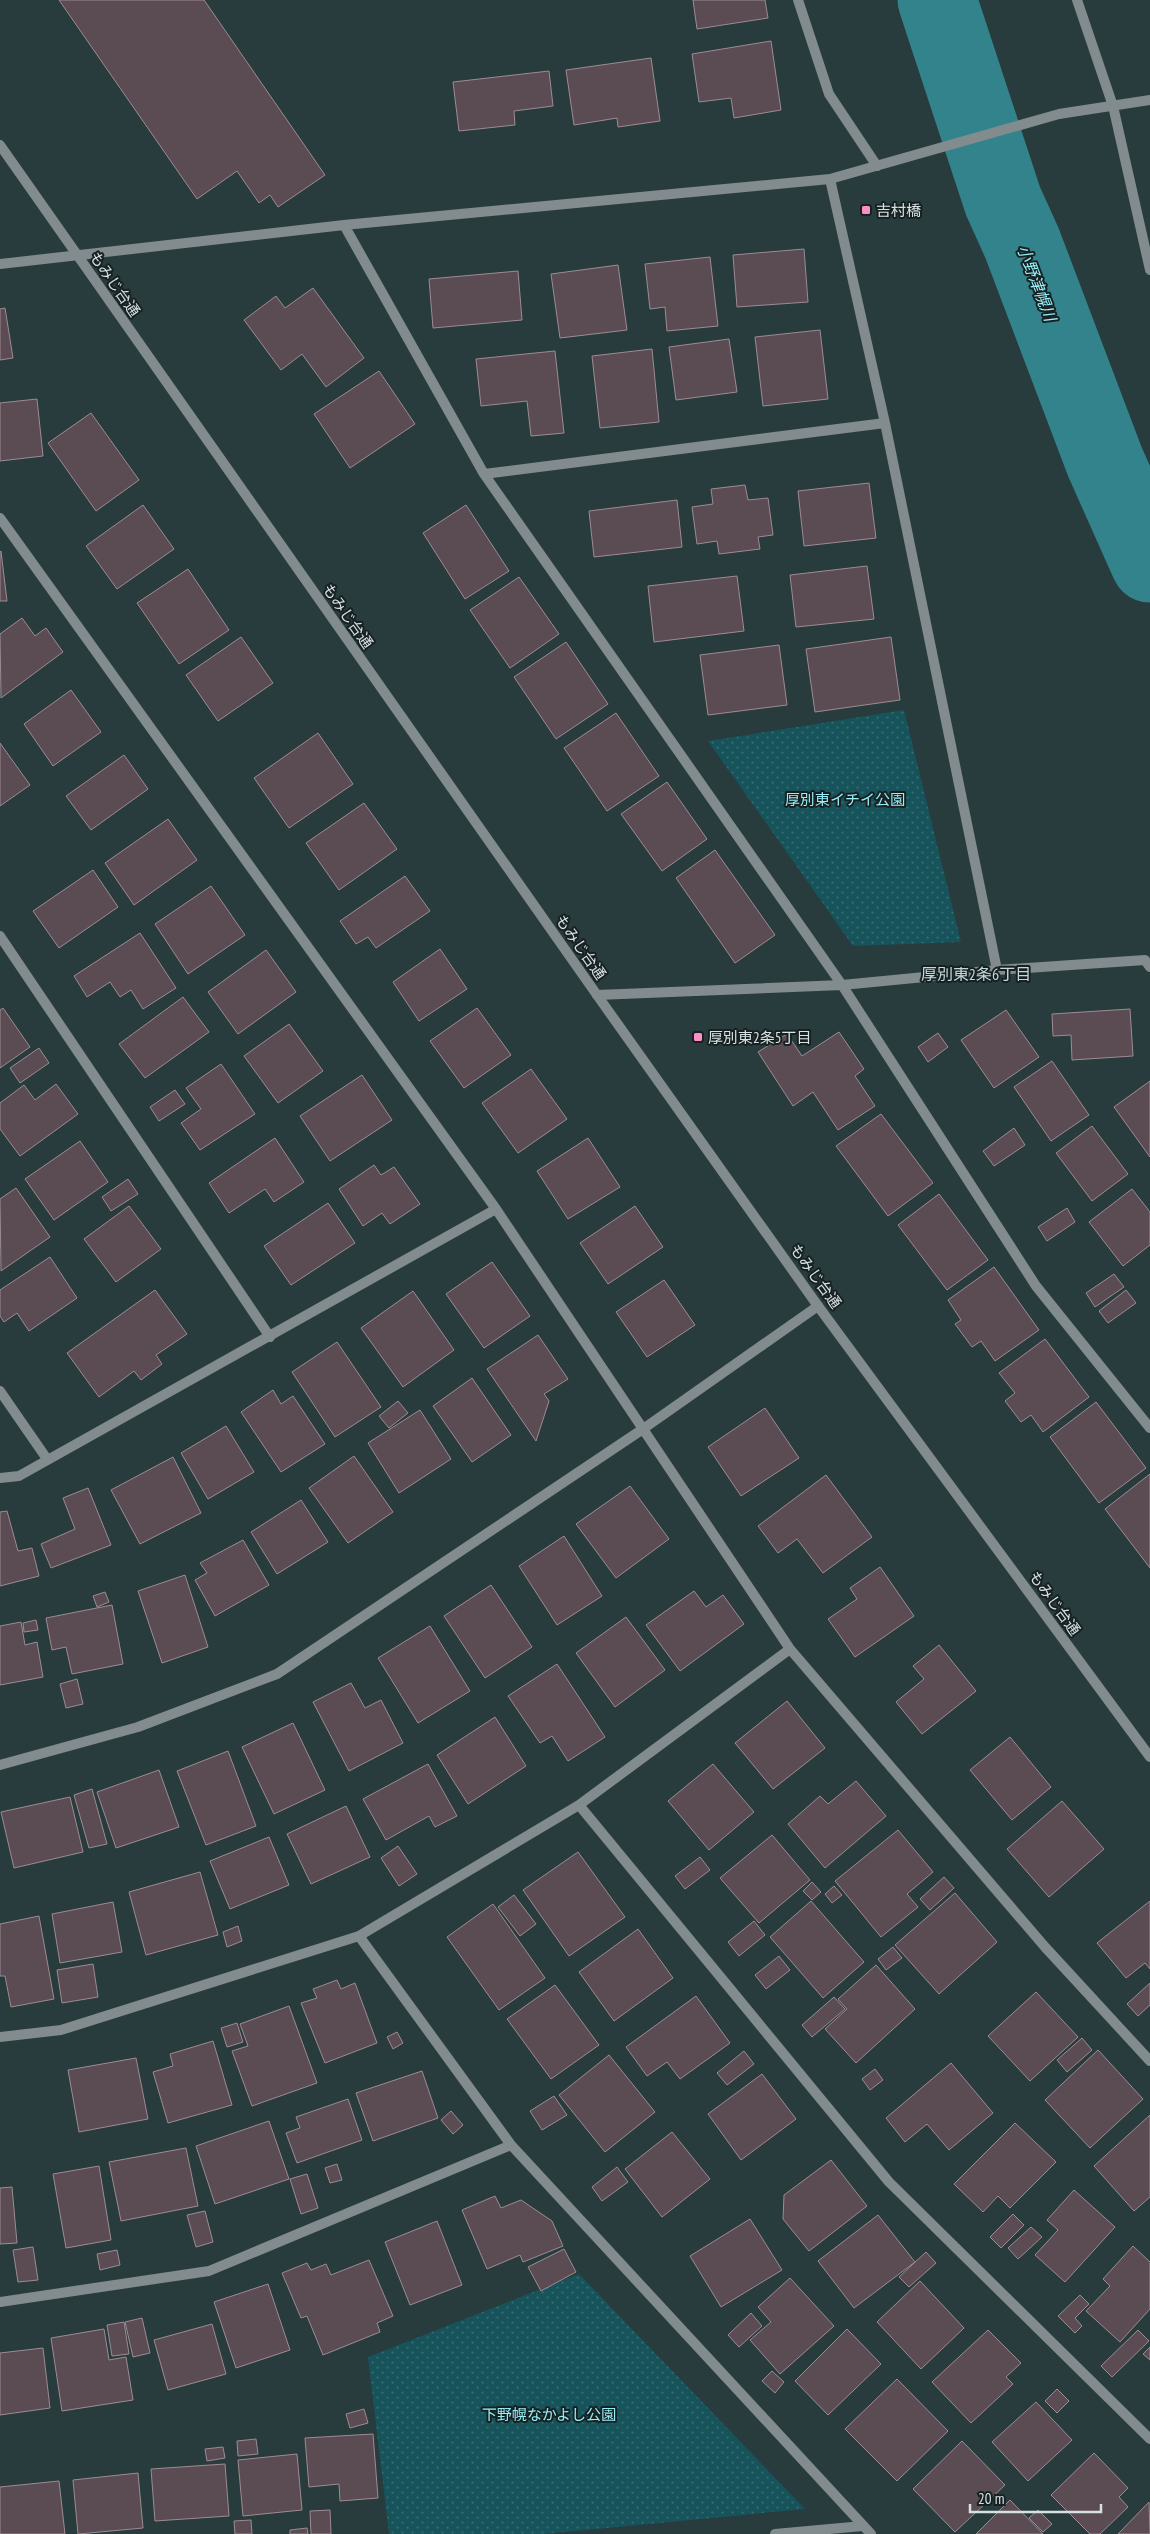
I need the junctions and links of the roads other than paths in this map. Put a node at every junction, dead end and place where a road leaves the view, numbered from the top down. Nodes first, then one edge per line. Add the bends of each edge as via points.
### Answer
1 (798, 0) edge
2 (1077, 0) edge
3 (1150, 100) edge
4 (1113, 106) junction
5 (0, 145) edge
6 (877, 166) junction
7 (830, 179) junction
8 (344, 225) junction
9 (77, 257) junction
10 (0, 264) edge
11 (1150, 270) edge
12 (885, 423) junction
13 (484, 474) junction
14 (0, 518) edge
15 (0, 936) edge
16 (1150, 967) edge
17 (997, 970) junction
18 (842, 985) junction
19 (597, 995) junction
20 (496, 1208) junction
21 (818, 1306) junction
22 (270, 1337) junction
23 (0, 1391) edge
24 (1150, 1428) edge
25 (643, 1429) junction
26 (47, 1459) junction
27 (0, 1478) edge
28 (790, 1649) junction
29 (1150, 1757) edge
30 (0, 1765) edge
31 (580, 1805) junction
32 (359, 1936) junction
33 (0, 2037) edge
34 (1150, 2062) edge
35 (511, 2144) junction
36 (0, 2302) edge
37 (1150, 2439) edge
38 (863, 2526) junction
39 (775, 2534) edge
40 (871, 2534) edge

1 - 6 street via 829,94
2 - 4 street
3 - 4 street
4 - 6 street via 1059,114
4 - 11 street
5 - 9 street, もみじ台通
6 - 7 street
7 - 8 street
7 - 12 street
8 - 9 street
8 - 13 street
9 - 10 street
9 - 19 street, もみじ台通
12 - 13 street
12 - 17 street
13 - 18 street
14 - 20 street
15 - 22 street
16 - 17 street via 1145,960
17 - 18 street
18 - 19 street
18 - 24 street via 1036,1286
19 - 21 street, もみじ台通
20 - 22 street
20 - 25 street
21 - 25 street
21 - 29 street, もみじ台通
22 - 26 street
23 - 26 street
25 - 28 street
25 - 30 street via 277,1674 138,1727
26 - 27 street via 19,1476
28 - 31 street
28 - 34 street via 1044,1947
31 - 32 street
31 - 37 street via 889,2182
32 - 33 street via 61,2030
32 - 35 street
35 - 36 street via 209,2271
35 - 38 street
38 - 39 street
38 - 40 street

